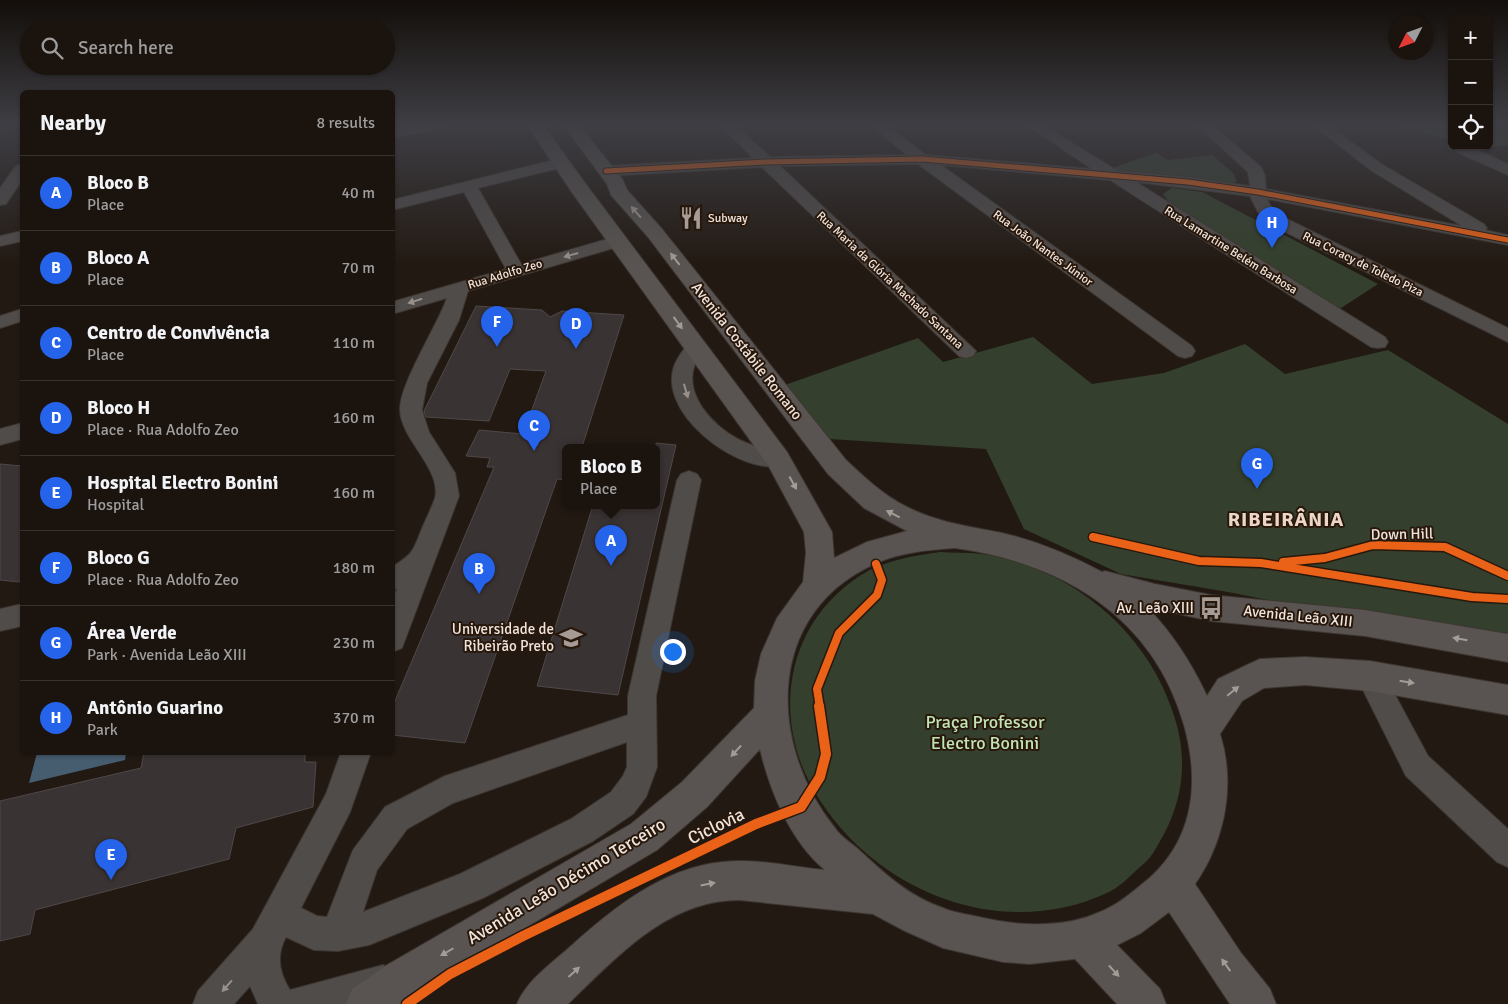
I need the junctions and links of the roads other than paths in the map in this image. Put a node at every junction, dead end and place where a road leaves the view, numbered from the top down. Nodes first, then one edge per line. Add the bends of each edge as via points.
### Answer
1 (19, 173) edge
2 (522, 173) edge
3 (569, 173) edge
4 (606, 173) edge
5 (634, 173) edge
6 (777, 173) edge
7 (940, 173) edge
8 (1083, 173) edge
9 (1107, 173) edge
10 (1257, 173) edge
11 (1385, 173) edge
12 (1110, 175) junction
13 (613, 182) junction
14 (469, 186) junction
15 (1258, 192) junction
16 (588, 198) junction
17 (0, 200) edge
18 (395, 203) edge
19 (20, 236) edge
20 (1505, 240) edge
21 (0, 241) edge
22 (618, 241) junction
23 (516, 271) junction
24 (460, 288) junction
25 (395, 307) edge
26 (20, 316) edge
27 (0, 322) edge
28 (1508, 336) edge
29 (1378, 342) dead end
30 (696, 347) junction
31 (966, 351) dead end
32 (1185, 351) dead end
33 (20, 432) edge
34 (0, 437) edge
35 (778, 458) junction
36 (688, 480) dead end
37 (955, 536) junction
38 (422, 562) junction
39 (395, 578) edge
40 (1090, 579) junction
41 (818, 586) junction
42 (20, 615) edge
43 (0, 620) edge
44 (395, 631) edge
45 (1508, 648) edge
46 (1370, 676) junction
47 (1508, 700) edge
48 (769, 715) junction
49 (643, 722) junction
50 (1204, 729) junction
51 (355, 755) edge
52 (1508, 851) edge
53 (1173, 884) junction
54 (879, 895) junction
55 (273, 928) junction
56 (338, 934) junction
57 (1083, 938) junction
58 (401, 979) junction
59 (211, 1004) edge
60 (278, 1004) edge
61 (300, 1004) edge
62 (367, 1004) edge
63 (538, 1004) edge
64 (1145, 1004) edge
65 (1255, 1004) edge

1 - 17 street
2 - 14 street
3 - 16 main road
4 - 13 main road, Avenida Costábile Romano
5 - 13 street
6 - 31 street, Rua Maria da Glória Machado Santana
7 - 32 street, Rua João Nantes Júnior
8 - 12 street
9 - 12 street, Rua Lamartine Belém Barbosa
10 - 15 street, Rua Coracy de Toledo Piza via 1260,179
11 - 20 street
12 - 15 street
12 - 29 street, Rua Lamartine Belém Barbosa
13 - 16 main road via 607,197
37 -> 13 main road, Avenida Costábile Romano via 906,520 880,507 859,491
14 - 18 street
14 - 23 street
15 - 20 street
15 - 28 street, Rua Coracy de Toledo Piza via 1262,209 1277,221
16 - 22 main road
19 - 21 street
22 -> 23 street, Rua Adolfo Zeo
22 -> 30 main road
23 - 24 street, Rua Adolfo Zeo
24 -> 25 street, Rua Adolfo Zeo
24 - 38 street via 449,320 416,383 411,410 418,433 443,473 447,496
26 - 27 street
30 - 35 main road
30 -> 35 street via 686,358 682,374 692,408 720,439 743,451
33 - 34 street
35 -> 41 main road via 818,532
36 - 49 street via 642,696
37 - 40 main road via 992,541 1041,554
37 - 41 main road via 907,541 874,551 844,566
38 - 39 street
38 - 44 street
45 -> 40 main road, Avenida Leão XIII via 1365,622 1211,608
40 - 50 main road via 1131,610 1166,650 1193,696
41 - 48 main road via 796,612 780,642 771,677
42 - 43 street
46 -> 47 main road
50 -> 46 main road via 1230,690 1260,674 1305,671
46 - 52 street via 1417,766
48 - 54 main road via 784,778 821,841
48 -> 58 main road, Avenida Leão Décimo Terceiro via 699,791 644,837
49 - 56 street via 445,791 396,818 364,861
49 - 56 street via 642,767 636,786 622,803 582,830 471,886 369,928
50 - 53 main road via 1211,783 1206,819 1193,853
51 - 55 street via 339,801
53 - 57 main road via 1134,917
65 -> 53 main road
54 - 57 main road via 944,929 1015,944
63 -> 54 main road via 625,926 654,906 690,888 720,881 756,882
55 - 56 street
55 -> 59 street
55 - 60 street via 261,973 265,986
57 -> 64 main road
58 - 61 street
58 - 62 main road, Avenida Leão Décimo Terceiro

